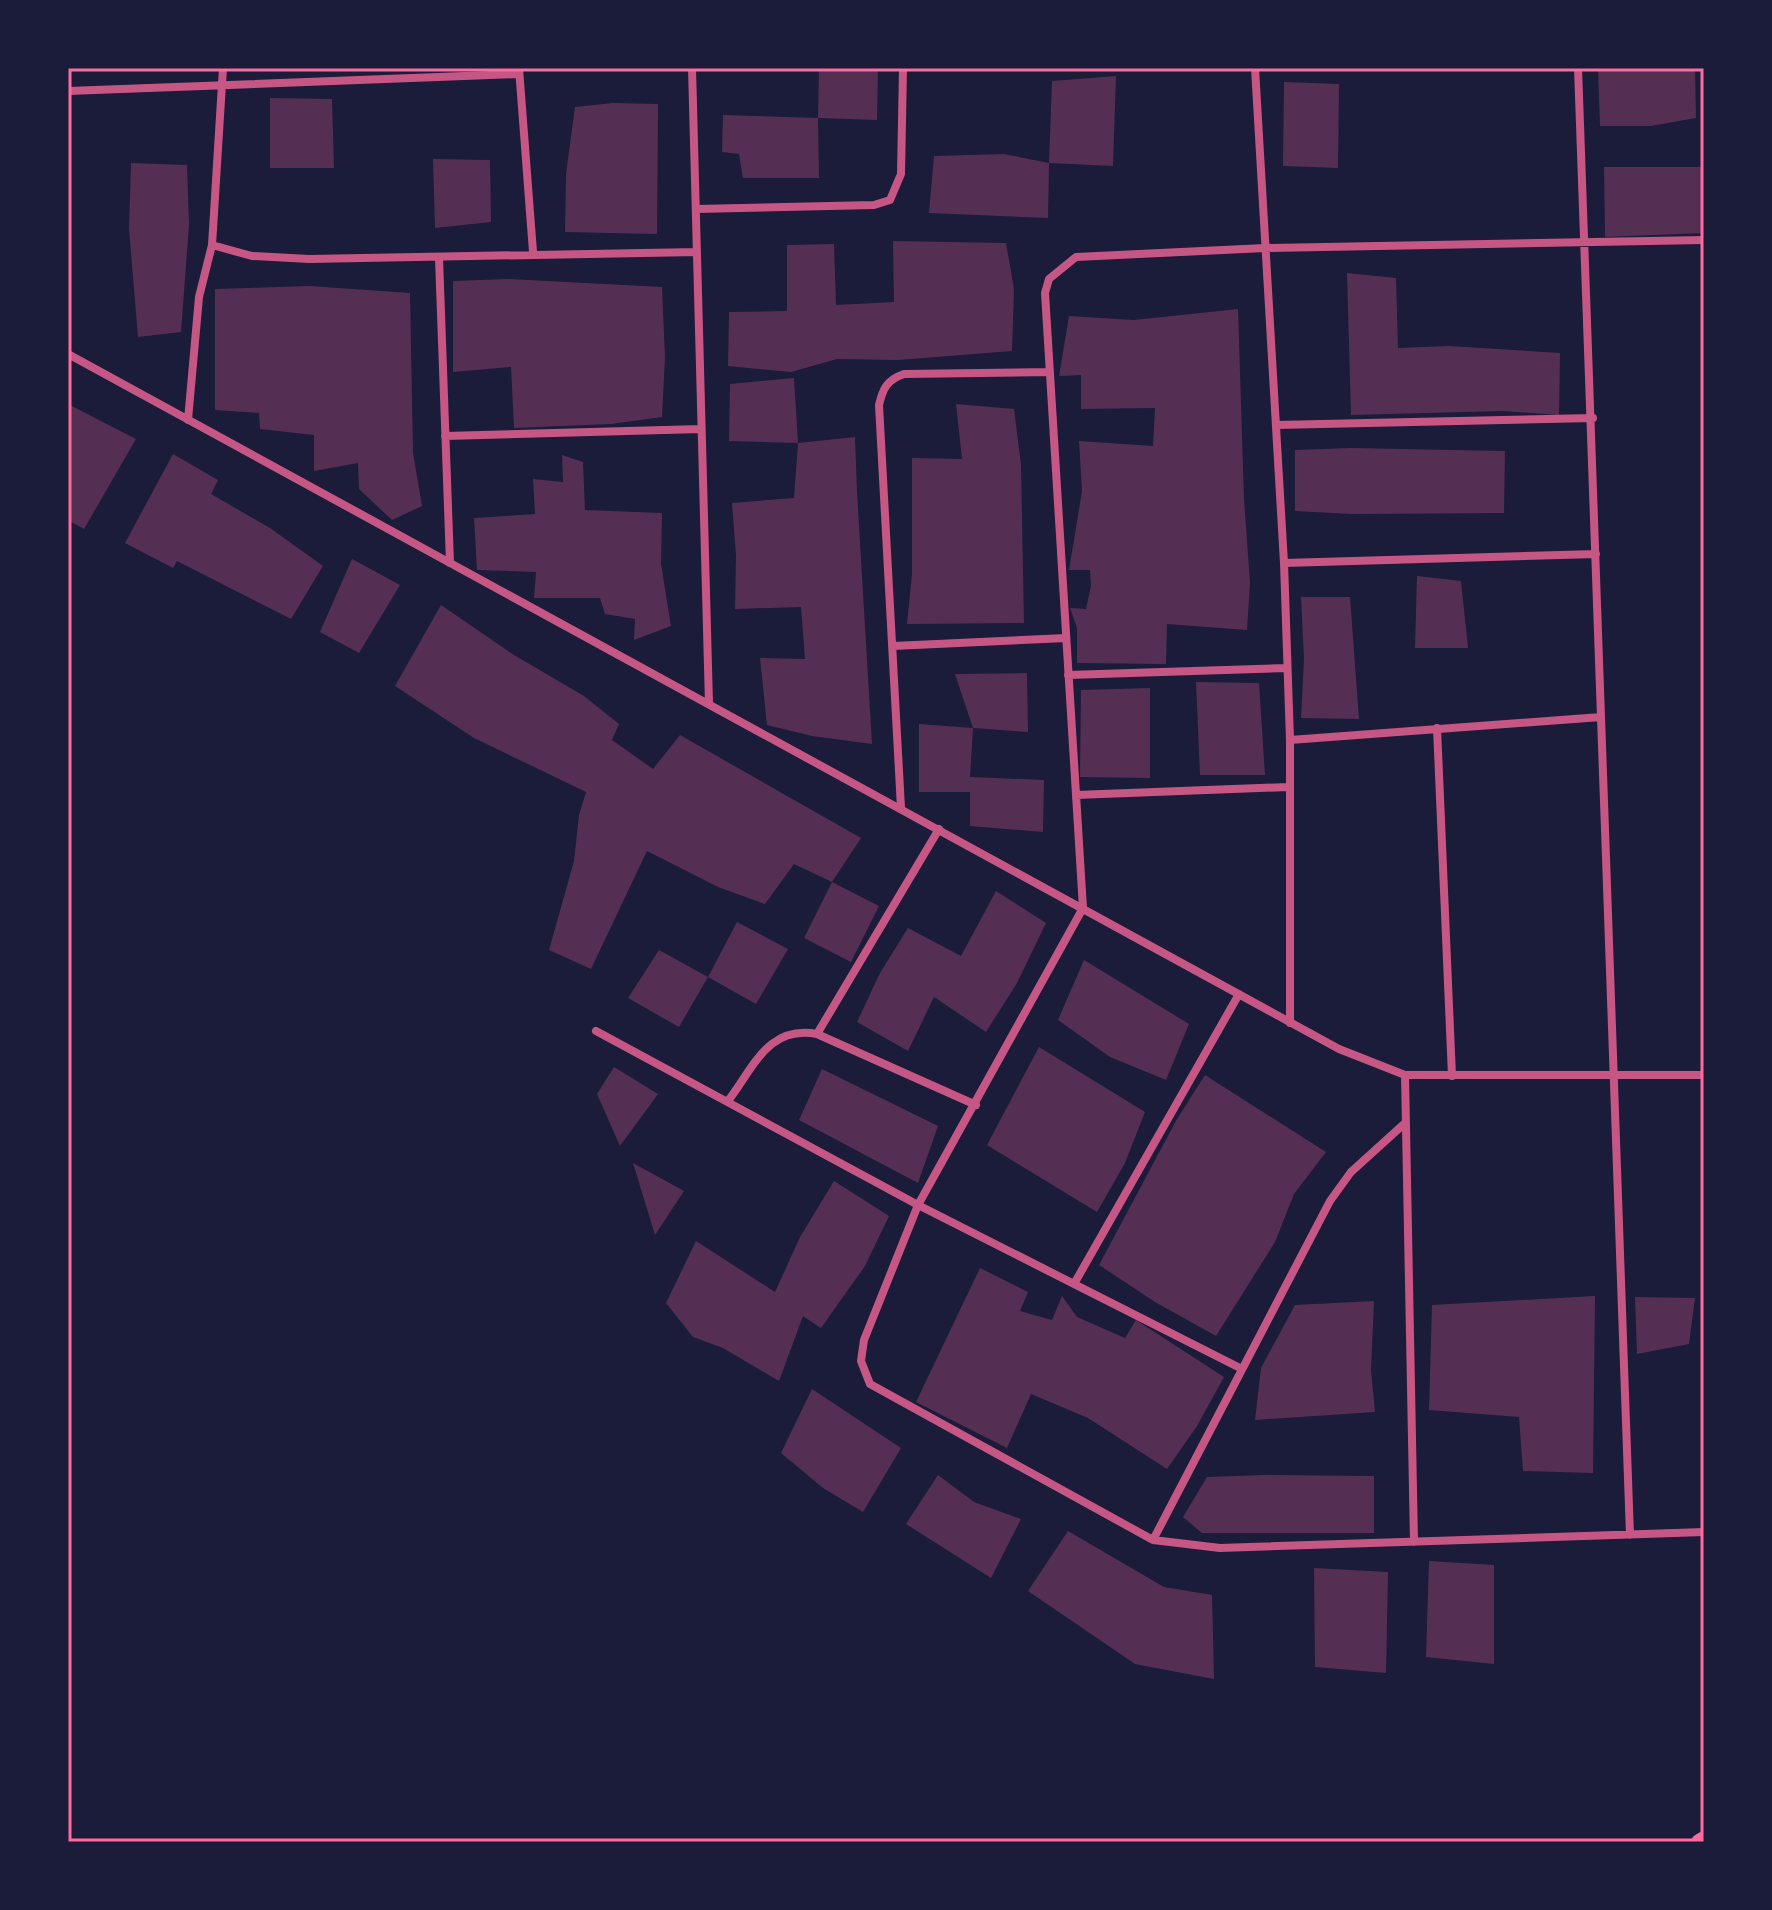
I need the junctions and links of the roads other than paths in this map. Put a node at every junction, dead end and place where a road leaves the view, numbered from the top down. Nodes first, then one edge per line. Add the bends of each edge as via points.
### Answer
1 (223, 68) edge
2 (692, 68) edge
3 (903, 68) edge
4 (1255, 68) edge
5 (1578, 68) edge
6 (519, 71) edge
7 (224, 87) junction
8 (68, 91) edge
9 (696, 209) junction
10 (1704, 240) edge
11 (1585, 243) junction
12 (212, 245) junction
13 (1265, 248) junction
14 (533, 252) junction
15 (697, 252) junction
16 (439, 258) junction
17 (68, 354) edge
18 (1049, 372) junction
19 (1593, 418) junction
20 (188, 420) junction
21 (1276, 425) junction
22 (701, 429) junction
23 (445, 436) junction
24 (1596, 554) junction
25 (450, 563) junction
26 (1284, 563) junction
27 (1066, 638) junction
28 (893, 646) junction
29 (1287, 668) junction
30 (1068, 675) junction
31 (709, 704) junction
32 (1601, 717) junction
33 (1437, 728) junction
34 (1290, 740) junction
35 (1288, 787) junction
36 (1076, 795) junction
37 (901, 808) junction
38 (939, 829) junction
39 (1083, 908) junction
40 (1239, 994) junction
41 (1290, 1023) junction
42 (596, 1031) dead end
43 (817, 1034) junction
44 (1405, 1075) junction
45 (1704, 1075) edge
46 (1452, 1076) junction
47 (1614, 1076) junction
48 (728, 1101) junction
49 (976, 1105) junction
50 (1404, 1124) junction
51 (918, 1205) junction
52 (1074, 1284) junction
53 (1242, 1369) junction
54 (1704, 1532) edge
55 (1630, 1535) junction
56 (1153, 1540) junction
57 (1414, 1542) junction

1 - 7 street
2 - 9 street
3 - 9 street via 901,174 890,200 874,205
4 - 13 street
5 - 11 street
6 - 7 street
6 - 14 street
7 - 8 street
7 - 12 street
9 - 15 street
10 - 11 street
11 - 13 street
11 - 19 street
12 - 16 street via 252,256
12 - 20 street via 199,297
13 - 18 street via 1076,257 1049,279 1045,293
13 - 21 street
14 - 15 street
14 - 16 street
15 - 22 street
16 - 23 street
17 - 20 street
18 - 27 street
18 - 28 street via 904,374 883,390 879,405
19 - 21 street
19 - 24 street
20 - 25 street
21 - 26 street
22 - 23 street
22 - 31 street
23 - 25 street
24 - 26 street
24 - 32 street
25 - 31 street
26 - 29 street
27 - 28 street
27 - 30 street
28 - 37 street
29 - 30 street
29 - 34 street
30 - 36 street
31 - 37 street
32 - 33 street
32 - 47 street
33 - 34 street
33 - 46 street
34 - 35 street
35 - 36 street
35 - 41 street
36 - 39 street
37 - 38 street
38 - 39 street
38 - 43 street
39 - 40 street
39 - 49 street
40 - 41 street
40 - 52 street
41 - 44 street
42 - 48 street
43 - 48 street via 790,1032 775,1038
43 - 49 street
44 - 46 street
44 - 50 street
45 - 47 street
46 - 47 street
47 - 55 street
48 - 51 street
49 - 51 street
50 - 53 street via 1351,1172 1330,1201
50 - 57 street
51 - 52 street
51 - 56 street via 864,1340 861,1361 870,1384
52 - 53 street
53 - 56 street
54 - 55 street
55 - 57 street
56 - 57 street via 1220,1548

